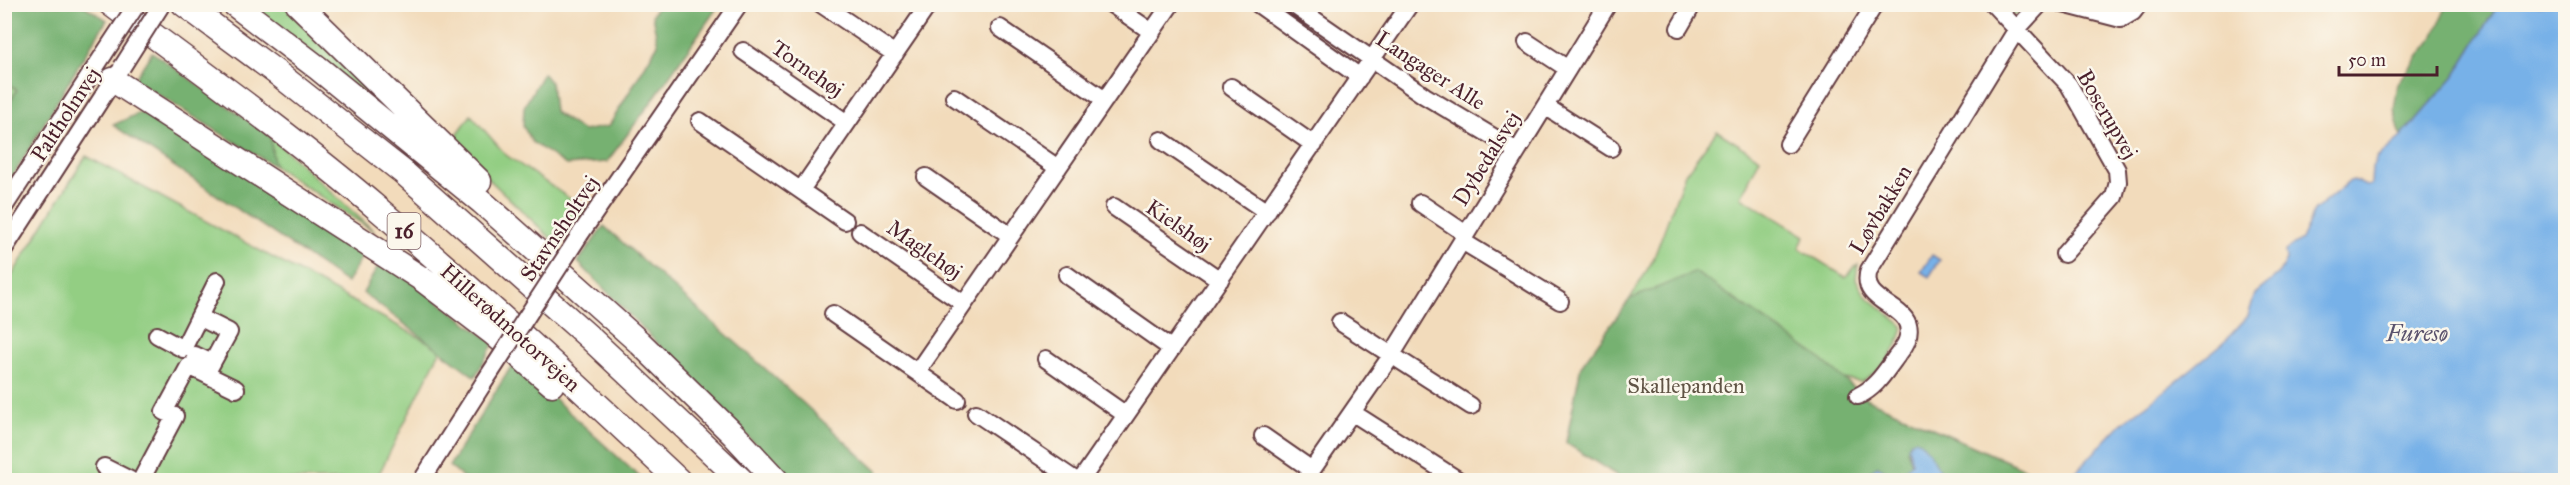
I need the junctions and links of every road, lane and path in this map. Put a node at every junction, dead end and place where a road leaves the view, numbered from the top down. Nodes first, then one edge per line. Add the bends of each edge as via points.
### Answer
1 (111, 4) edge
2 (136, 4) edge
3 (162, 4) edge
4 (184, 4) edge
5 (234, 4) edge
6 (298, 4) edge
7 (739, 4) edge
8 (821, 4) edge
9 (929, 4) edge
10 (1111, 4) edge
11 (1171, 4) edge
12 (1258, 4) edge
13 (1292, 4) edge
14 (1410, 4) edge
15 (1608, 4) edge
16 (1693, 4) edge
17 (1875, 4) edge
18 (1993, 4) edge
19 (2040, 4) edge
20 (2063, 4) edge
21 (2139, 4) edge
22 (1000, 28) dead end
23 (1679, 28) dead end
24 (2017, 29) junction
25 (1152, 32) junction
26 (1527, 42) dead end
27 (743, 51) dead end
28 (895, 54) junction
29 (1373, 59) junction
30 (109, 67) junction
31 (1568, 69) junction
32 (1360, 77) junction
33 (1231, 87) dead end
34 (954, 97) dead end
35 (1105, 100) junction
36 (1545, 106) junction
37 (700, 121) dead end
38 (847, 123) junction
39 (1161, 140) dead end
40 (1788, 144) dead end
41 (1314, 145) junction
42 (1611, 147) dead end
43 (1517, 151) junction
44 (1058, 168) junction
45 (926, 177) dead end
46 (801, 190) junction
47 (1420, 203) dead end
48 (4, 207) edge
49 (1114, 207) dead end
50 (1267, 212) junction
51 (845, 221) dead end
52 (860, 232) dead end
53 (1011, 236) junction
54 (1464, 237) junction
55 (4, 249) edge
56 (2064, 254) dead end
57 (1067, 275) dead end
58 (1220, 280) junction
59 (217, 281) dead end
60 (1560, 301) dead end
61 (964, 304) junction
62 (833, 314) dead end
63 (198, 317) junction
64 (1340, 322) dead end
65 (157, 335) dead end
66 (639, 342) junction
67 (1173, 348) junction
68 (189, 356) junction
69 (1391, 356) junction
70 (1046, 359) dead end
71 (209, 369) junction
72 (917, 372) junction
73 (236, 389) dead end
74 (1858, 396) dead end
75 (957, 400) dead end
76 (1471, 406) dead end
77 (976, 413) dead end
78 (1353, 413) junction
79 (1126, 415) junction
80 (1263, 436) dead end
81 (104, 467) dead end
82 (1309, 475) edge
83 (129, 480) edge
84 (141, 480) edge
85 (422, 480) edge
86 (661, 480) edge
87 (678, 480) edge
88 (741, 480) edge
89 (777, 480) edge
90 (1075, 480) edge
91 (1081, 480) edge
92 (1458, 480) edge

1 - 87 highway, Hillerødmotorvejen / 16 via 258,112 377,208 562,370
2 - 30 street, Paltholmvej, bridge
3 - 30 street, Paltholmvej, bridge
4 - 88 highway, Hillerødmotorvejen / 16 via 403,172 590,338
5 - 66 highway via 482,202
6 - 66 highway via 597,295
7 - 85 street, Stavnsholtvej, bridge via 581,233
8 - 28 street
9 - 28 street, Tornehøj
10 - 25 street
11 - 25 street, Maglehøj
12 - 32 street
13 - 29 street, Langager Alle
14 - 29 street, Kielshøj
15 - 31 street, Dybedalsvej
16 - 23 street
17 - 40 street
18 - 24 street, Boserupvej
19 - 24 street
20 - 21 street via 2121,19
22 - 35 street
24 - 56 street, Boserupvej via 2069,85 2118,170 2114,197
24 - 74 street, Løvbakken via 1869,270 1867,287 1876,298 1903,314 1909,325 1907,341 1873,389
25 - 35 street, Maglehøj
26 - 31 street
27 - 38 street, Tornehøj
28 - 38 street, Tornehøj
29 - 32 street, Kielshøj
29 - 43 street, Langager Alle via 1425,96
30 - 48 street, Paltholmvej
30 - 55 street, Paltholmvej
30 - 86 highway via 422,279 492,333
31 - 36 street, Dybedalsvej
32 - 41 street, Kielshøj
33 - 41 street
34 - 44 street
35 - 44 street, Maglehøj
36 - 42 street, Dybedalsvej
36 - 43 street, Dybedalsvej
37 - 46 street
38 - 46 street, Tornehøj
39 - 50 street
41 - 50 street, Kielshøj
43 - 54 street, Dybedalsvej
44 - 53 street, Maglehøj
45 - 53 street
46 - 51 street
47 - 54 street, Dybedalsvej
49 - 58 street, Kielshøj
50 - 58 street, Kielshøj
52 - 61 street, Maglehøj
53 - 61 street, Maglehøj
54 - 60 street, Dybedalsvej
54 - 69 street, Dybedalsvej
57 - 67 street
58 - 67 street, Kielshøj
59 - 63 street
61 - 72 street, Maglehøj
62 - 72 street
63 - 68 street
63 - 71 street via 229,332
64 - 69 street
65 - 68 street
66 - 89 highway
67 - 79 street, Kielshøj
68 - 71 street
68 - 84 street via 164,412 175,416
69 - 76 street
69 - 78 street, Dybedalsvej
70 - 79 street
71 - 73 street
72 - 75 street
77 - 90 street
78 - 82 street, Dybedalsvej
78 - 92 street
79 - 91 street, Kielshøj
80 - 82 street, Dybedalsvej
81 - 83 street

